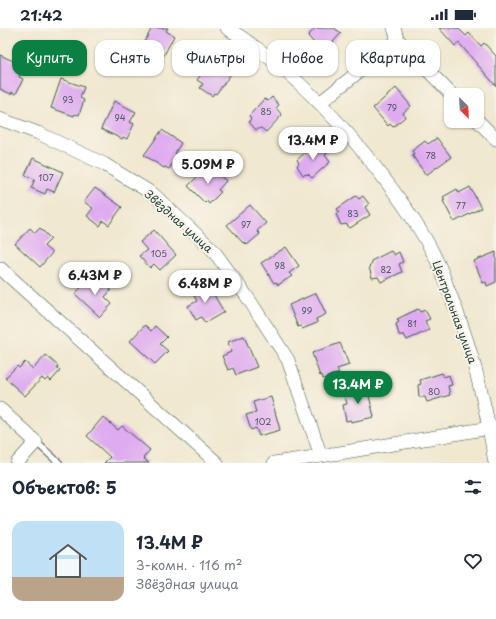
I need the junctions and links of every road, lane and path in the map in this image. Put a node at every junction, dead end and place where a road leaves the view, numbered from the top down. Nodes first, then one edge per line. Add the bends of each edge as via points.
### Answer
1 (227, 28) edge
2 (396, 34) edge
3 (446, 88) edge
4 (320, 102) junction
5 (0, 119) edge
6 (484, 127) edge
7 (496, 139) edge
8 (0, 268) edge
9 (0, 410) edge
10 (493, 428) edge
11 (36, 442) junction
12 (321, 456) junction
13 (18, 463) edge
14 (59, 463) edge
15 (217, 463) edge
16 (274, 463) edge
17 (495, 463) edge

1 - 4 street, Центральная улица via 287,71
2 - 3 street
2 - 4 street
4 - 10 street, Центральная улица via 369,158 409,211 434,255 473,359
5 - 12 street, Звёздная улица via 38,133 104,164 153,194 213,250 288,360
6 - 7 street
8 - 15 street
9 - 11 street
10 - 12 street
10 - 17 street, Центральная улица
11 - 13 street
11 - 14 lane
12 - 16 street

